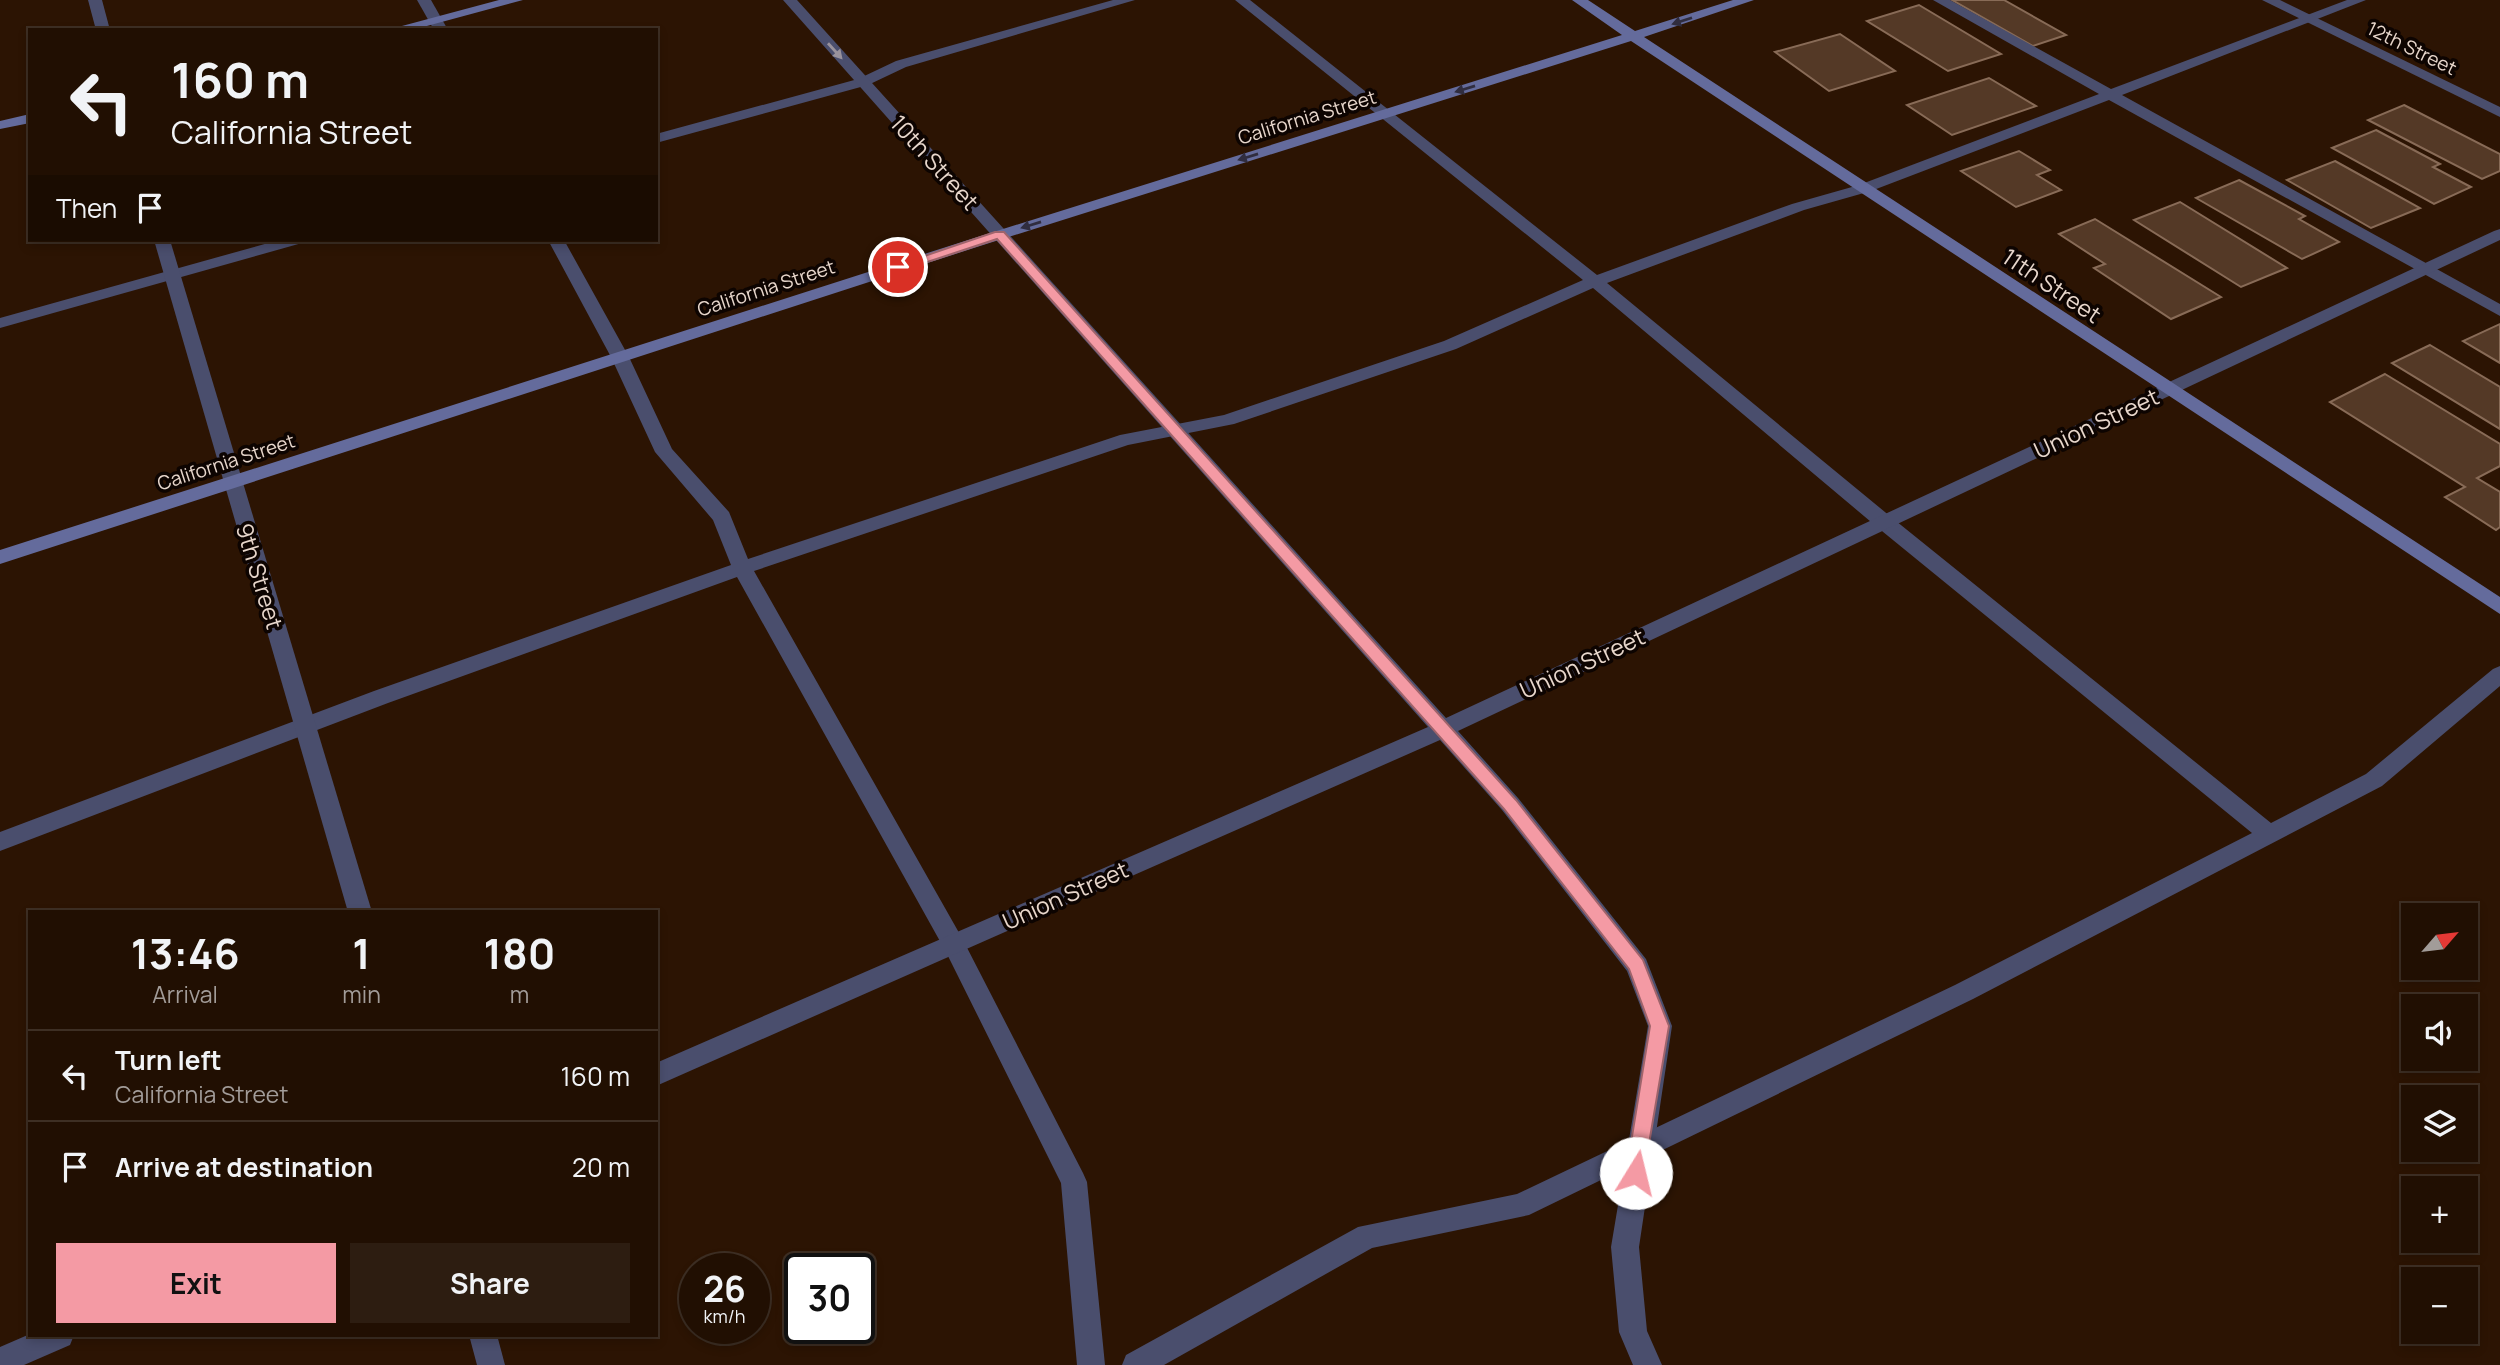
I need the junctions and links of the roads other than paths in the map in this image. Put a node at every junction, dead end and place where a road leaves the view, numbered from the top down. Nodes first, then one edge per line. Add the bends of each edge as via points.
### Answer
1 (95, 0) edge
2 (424, 0) edge
3 (516, 0) edge
4 (790, 0) edge
5 (1128, 0) edge
6 (1242, 0) edge
7 (1579, 0) edge
8 (1747, 0) edge
9 (1940, 0) edge
10 (2269, 0) edge
11 (2359, 0) edge
12 (2308, 19) junction
13 (438, 25) edge
14 (102, 28) edge
15 (412, 28) edge
16 (1634, 36) junction
17 (863, 82) junction
18 (2108, 95) junction
19 (2500, 113) edge
20 (1383, 115) junction
21 (28, 118) edge
22 (0, 125) edge
23 (658, 138) edge
24 (1865, 188) junction
25 (2500, 234) edge
26 (1000, 235) junction
27 (163, 242) edge
28 (289, 242) edge
29 (557, 242) edge
30 (2425, 269) junction
31 (172, 274) junction
32 (1595, 281) junction
33 (2500, 311) edge
34 (0, 323) edge
35 (620, 357) junction
36 (2167, 389) junction
37 (1175, 432) junction
38 (232, 482) junction
39 (1884, 522) junction
40 (0, 557) edge
41 (742, 569) junction
42 (2500, 607) edge
43 (2500, 674) edge
44 (304, 724) junction
45 (1441, 730) junction
46 (2269, 834) junction
47 (0, 842) edge
48 (359, 910) edge
49 (954, 944) junction
50 (658, 1074) edge
51 (1640, 1148) junction
52 (55, 1337) edge
53 (484, 1337) edge
54 (0, 1361) edge
55 (491, 1365) edge
56 (1091, 1365) edge
57 (1136, 1365) edge
58 (1648, 1365) edge

1 - 14 street
2 - 13 street
3 - 13 street
4 -> 17 street, 10th Street
5 - 17 street via 901,64
6 - 20 street
7 - 16 street, 11th Street
8 -> 16 street, California Street
9 - 18 street
10 - 12 street, 12th Street
11 - 12 street
12 - 18 street
12 - 19 street, 12th Street
13 - 15 street
16 -> 20 street, California Street
16 - 24 street, 11th Street
17 - 23 street
17 - 26 street, 10th Street
18 - 24 street
18 - 30 street
20 -> 26 street, California Street
20 - 32 street
21 - 22 street
24 - 32 street via 1798,207
24 - 36 street, 11th Street
25 - 30 street, Union Street
26 - 35 street, California Street
26 - 37 street, 10th Street
27 - 31 street, 9th Street
28 - 31 street
29 - 35 street
30 - 33 street
30 - 36 street, Union Street
31 - 34 street
31 - 38 street, 9th Street
32 - 37 street via 1450,345 1228,420
32 - 39 street
35 - 38 street, California Street
35 - 41 street via 664,452 722,517
36 - 39 street, Union Street
36 - 42 street, 11th Street
37 - 41 street via 1126,439
37 - 45 street, 10th Street
38 - 40 street, California Street
38 - 44 street, 9th Street
39 - 45 street, Union Street
39 - 46 street
41 - 44 street
41 - 49 street
43 - 46 street via 2374,780
44 - 47 street
44 - 48 street, 9th Street
45 - 49 street, Union Street
45 - 51 street, 10th Street via 1510,804 1637,965 1660,1026
46 - 51 street via 1964,992
49 - 50 street, Union Street
49 - 56 street via 1074,1182
51 - 57 street via 1520,1206 1368,1236
51 - 58 street, 10th Street via 1625,1247 1633,1332
52 - 54 street
53 - 55 street

